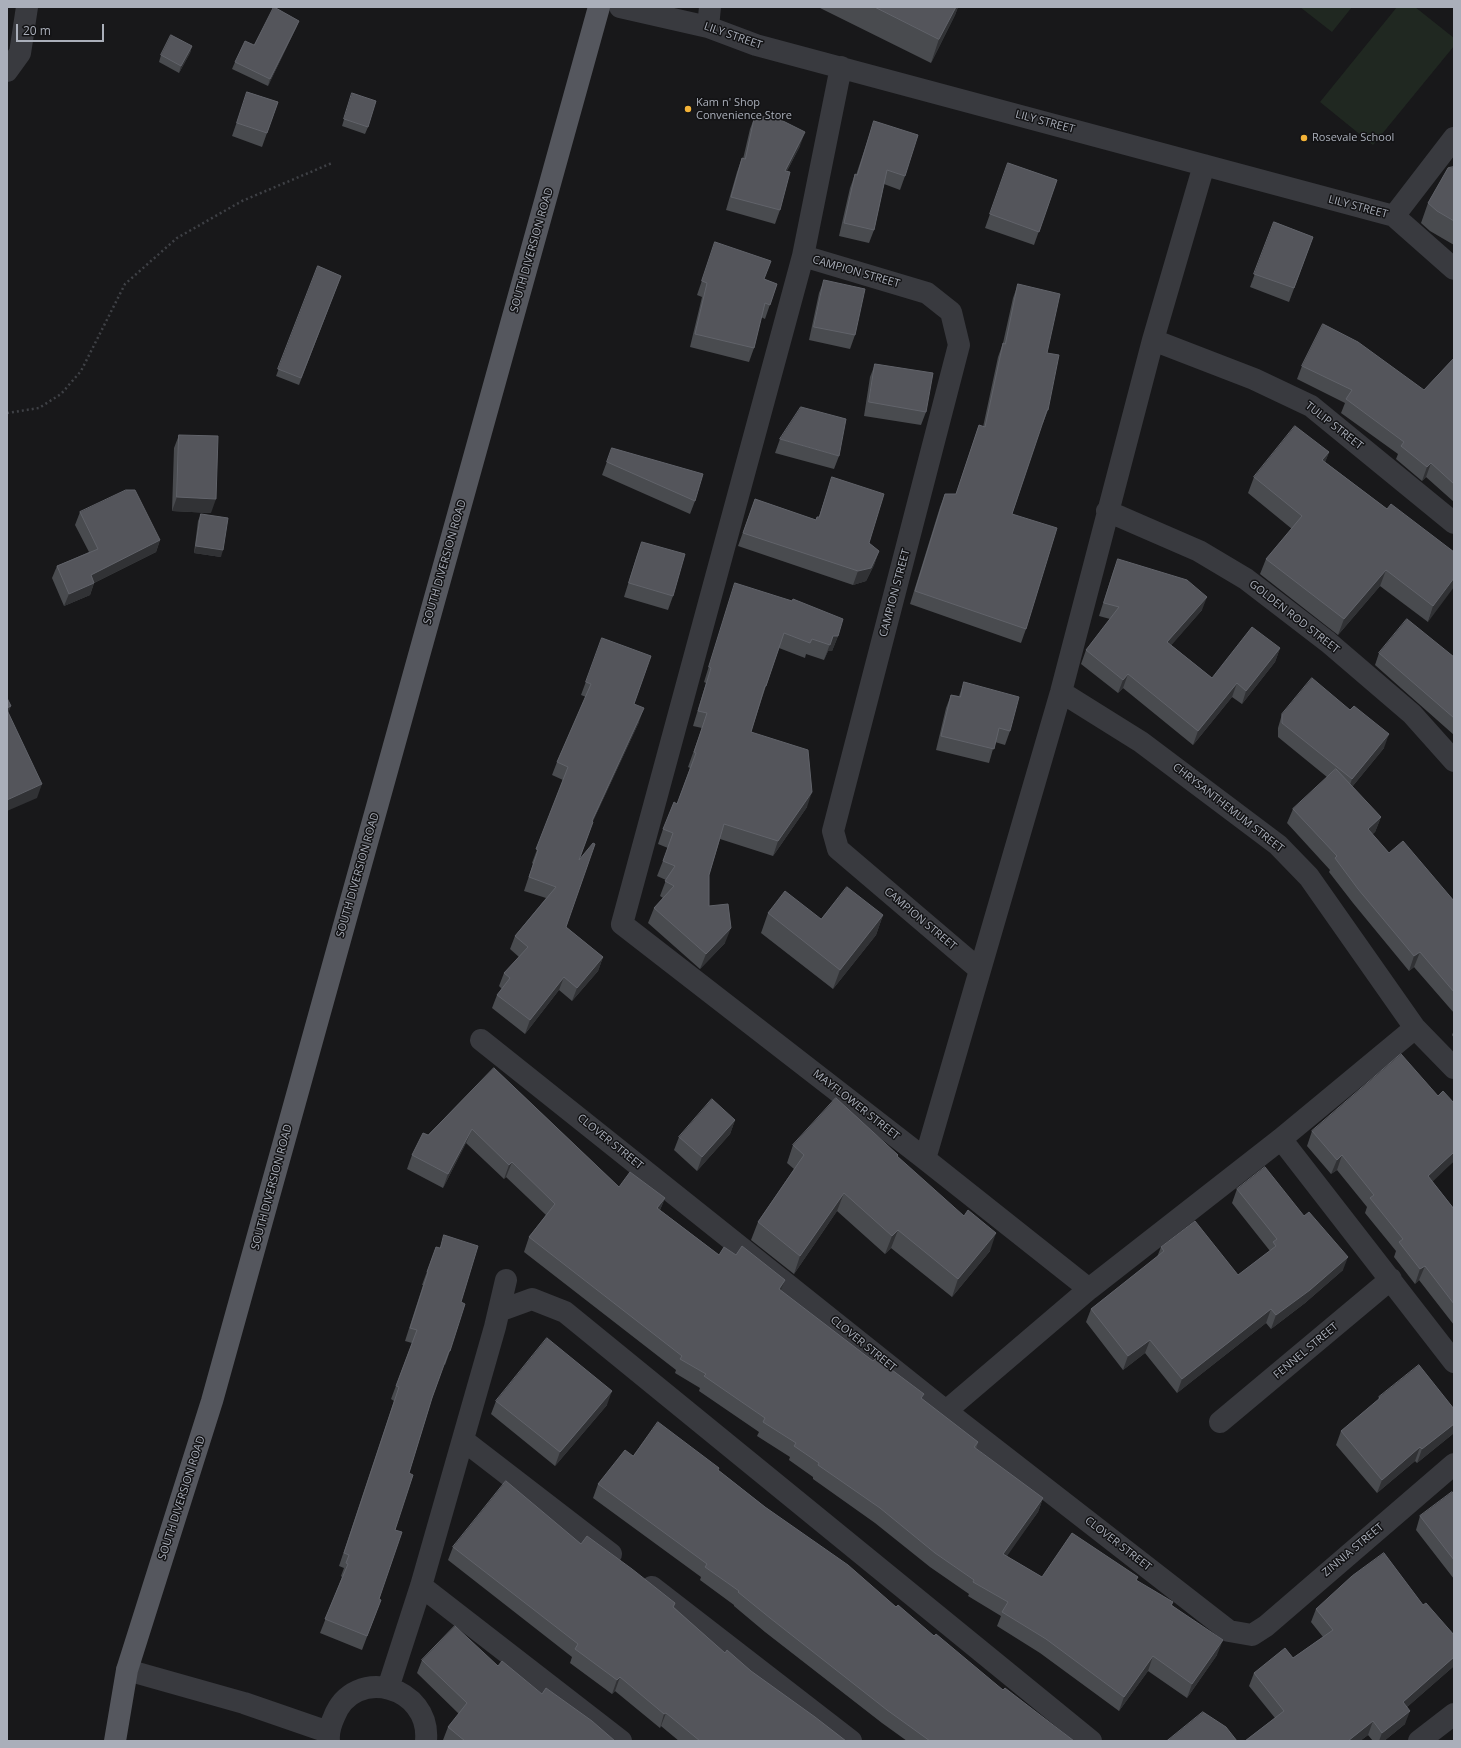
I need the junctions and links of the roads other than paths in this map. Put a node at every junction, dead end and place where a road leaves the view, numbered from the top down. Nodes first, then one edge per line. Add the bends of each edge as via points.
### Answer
1 (28, 7) edge
2 (599, 7) edge
3 (620, 7) edge
4 (709, 17) edge
5 (841, 67) junction
6 (7, 71) edge
7 (1454, 138) edge
8 (1204, 165) junction
9 (1394, 216) junction
10 (803, 256) junction
11 (1454, 269) edge
12 (1153, 340) junction
13 (1107, 511) junction
14 (1454, 523) edge
15 (1061, 692) junction
16 (1454, 761) edge
17 (980, 970) junction
18 (1415, 1028) junction
19 (481, 1040) dead end
20 (1454, 1068) edge
21 (1281, 1139) junction
22 (925, 1159) junction
23 (1391, 1279) junction
24 (506, 1280) dead end
25 (1089, 1289) junction
26 (499, 1311) junction
27 (1454, 1362) edge
28 (946, 1411) junction
29 (1220, 1422) dead end
30 (463, 1440) junction
31 (1454, 1464) edge
32 (421, 1586) junction
33 (1252, 1635) joint
34 (127, 1670) junction
35 (388, 1688) junction
36 (1454, 1714) edge
37 (329, 1736) edge
38 (116, 1741) edge
39 (426, 1741) edge
40 (621, 1741) edge
41 (851, 1741) edge
42 (1091, 1741) edge
43 (1420, 1741) edge

1 - 6 street via 20,53
2 - 34 main road, SOUTH DIVERSION ROAD via 212,1401
3 - 4 street, LILY STREET
4 - 5 street, LILY STREET via 756,45
5 - 8 street, LILY STREET
5 - 10 street
7 - 9 street
8 - 9 street, LILY STREET
8 - 12 street
9 - 11 street, LILY STREET
10 - 17 street, CAMPION STREET via 927,293 951,312 960,345 833,831 838,849
10 - 22 street, MAYFLOWER STREET via 622,924
12 - 13 street
12 - 14 street, TULIP STREET via 1254,379 1311,406
13 - 15 street
13 - 16 street, GOLDEN ROD STREET via 1199,551 1246,579 1328,642 1412,714
15 - 17 street
15 - 18 street, CHRYSANTHEMUM STREET via 1141,742 1278,845 1309,877
17 - 22 street
18 - 20 street, CHRYSANTHEMUM STREET
18 - 21 street
19 - 28 street, CLOVER STREET
21 - 23 street
21 - 25 street
22 - 25 street, MAYFLOWER STREET
23 - 27 street
23 - 29 street, FENNEL STREET
24 - 26 street
25 - 28 street
26 - 30 street
26 - 42 street via 532,1299 565,1312
28 - 33 street, CLOVER STREET via 1229,1631
30 - 32 street
30 - 41 street
31 - 33 street, ZINNIA STREET via 1266,1626
32 - 35 street
32 - 40 street
34 - 37 street via 244,1703
34 - 38 main road, SOUTH DIVERSION ROAD
35 - 37 street via 374,1687 348,1696 338,1706
35 - 39 street via 412,1701 420,1712 425,1725
36 - 43 street

